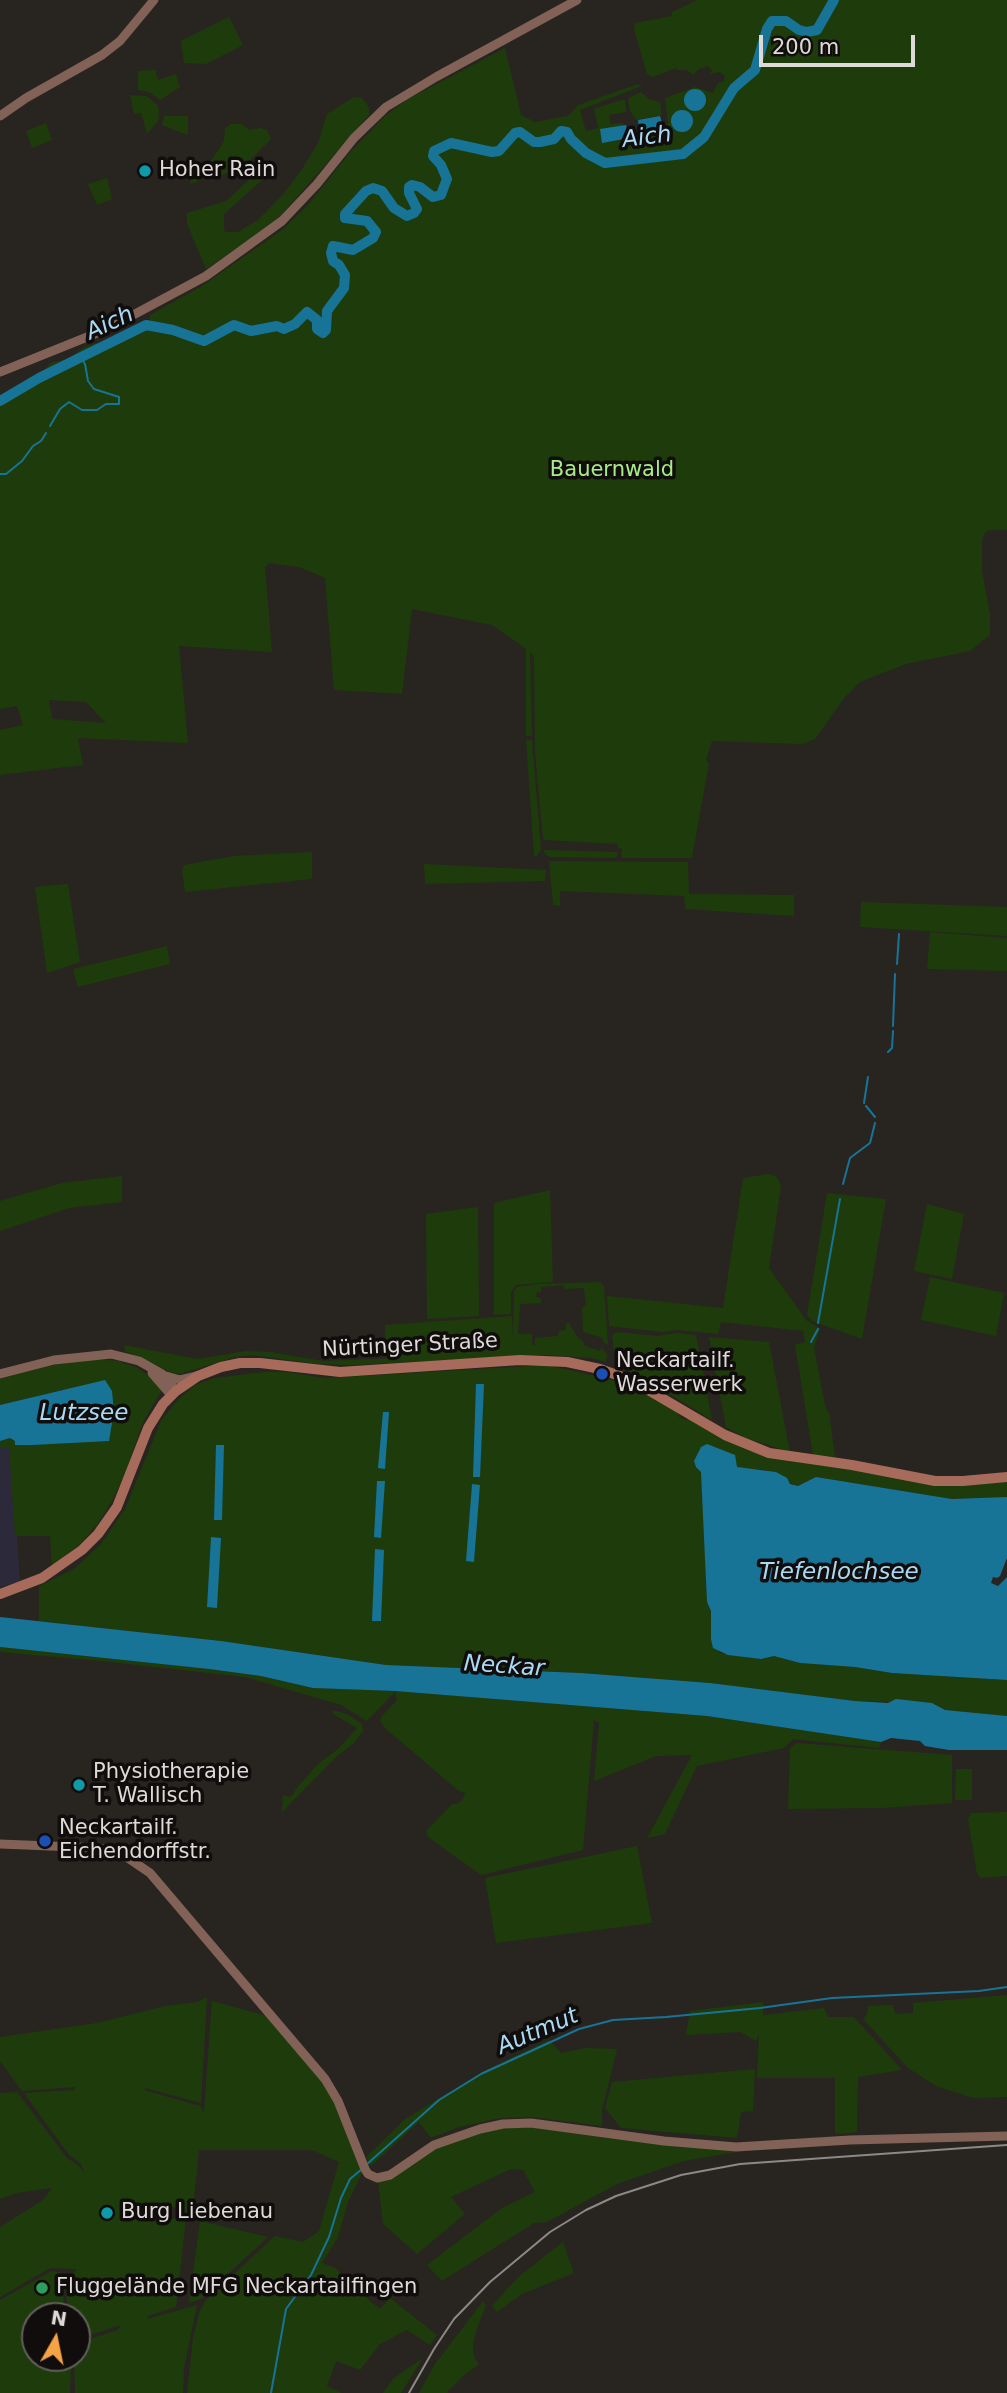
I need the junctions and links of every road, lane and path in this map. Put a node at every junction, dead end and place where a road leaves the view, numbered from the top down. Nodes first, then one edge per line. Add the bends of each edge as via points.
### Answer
1 (154, 0) edge
2 (577, 0) edge
3 (0, 116) edge
4 (0, 372) edge
5 (147, 1366) junction
6 (0, 1374) edge
7 (162, 1374) junction
8 (198, 1376) junction
9 (173, 1393) junction
10 (1007, 1477) edge
11 (0, 1594) edge
12 (0, 1844) edge
13 (1007, 2136) edge

1 - 3 street via 102,55
2 - 4 street via 386,107 282,221 206,276 107,329
5 - 6 street via 103,1353
5 - 7 street
5 - 9 street
7 - 8 street via 172,1379
7 - 9 street
8 - 9 main road, Nürtinger Straße
8 - 10 main road, Nürtinger Straße via 250,1363 340,1372 568,1362 607,1371 647,1388 733,1439 769,1452 935,1481
9 - 11 main road, Nürtinger Straße via 150,1422 121,1498 98,1534 57,1570
12 - 13 street via 86,1846 118,1853 150,1873 325,2079 365,2169 373,2177 382,2178 434,2145 512,2124 736,2147

